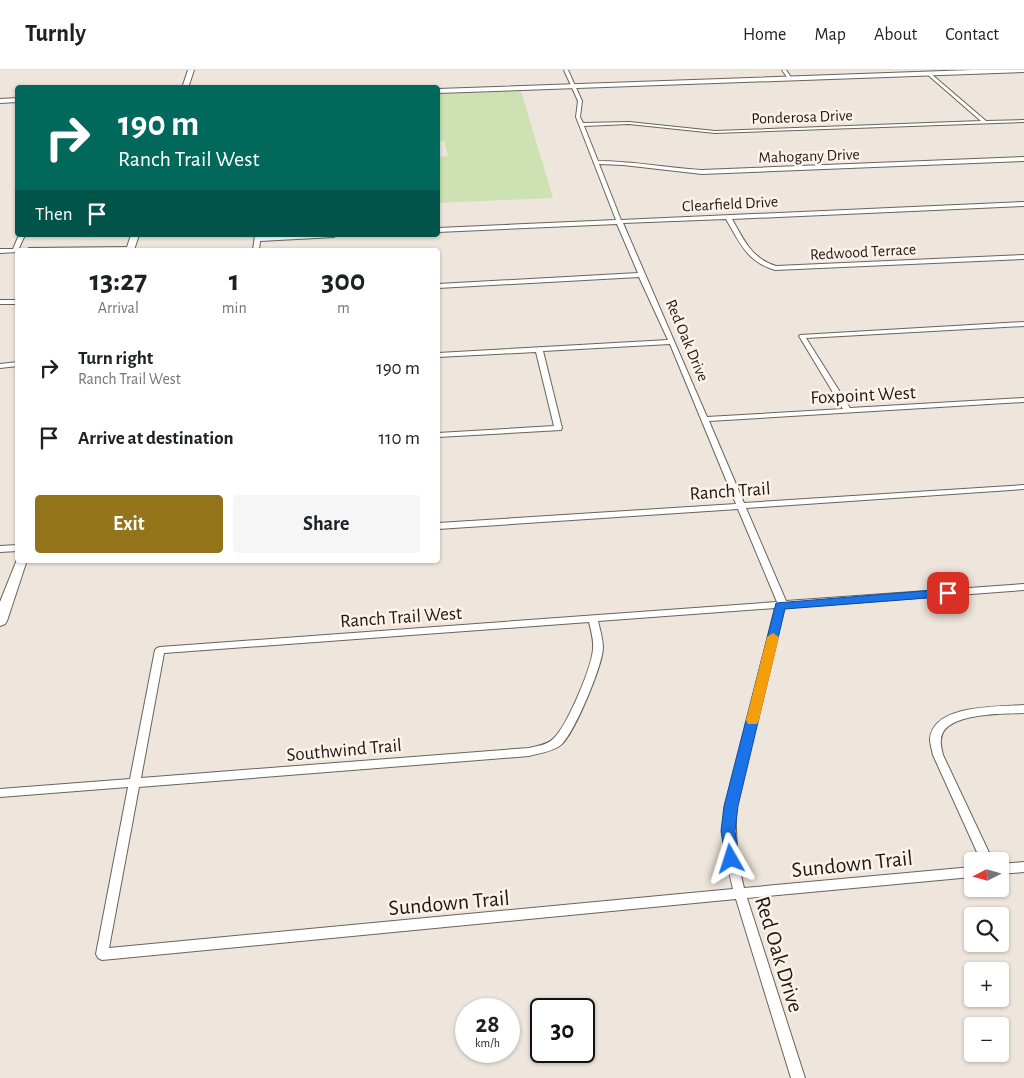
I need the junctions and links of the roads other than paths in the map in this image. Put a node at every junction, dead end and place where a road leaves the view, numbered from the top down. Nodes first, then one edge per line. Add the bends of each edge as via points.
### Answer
1 (192, 70) edge
2 (566, 70) edge
3 (784, 70) edge
4 (1024, 70) edge
5 (930, 74) junction
6 (791, 79) junction
7 (186, 85) edge
8 (573, 86) junction
9 (440, 91) edge
10 (15, 100) edge
11 (0, 101) edge
12 (984, 121) junction
13 (1024, 121) edge
14 (581, 125) junction
15 (1024, 159) edge
16 (596, 163) junction
17 (1024, 204) edge
18 (728, 217) junction
19 (620, 222) junction
20 (440, 230) edge
21 (15, 250) edge
22 (0, 251) edge
23 (1024, 257) edge
24 (642, 275) junction
25 (440, 286) edge
26 (0, 302) edge
27 (15, 302) edge
28 (1024, 324) edge
29 (672, 342) junction
30 (539, 350) junction
31 (440, 355) edge
32 (15, 364) edge
33 (0, 366) edge
34 (1024, 400) edge
35 (848, 411) junction
36 (704, 420) junction
37 (440, 435) edge
38 (1024, 487) edge
39 (740, 506) junction
40 (440, 526) edge
41 (0, 548) edge
42 (15, 548) edge
43 (20, 563) edge
44 (1024, 587) edge
45 (782, 606) junction
46 (593, 619) junction
47 (0, 621) edge
48 (1024, 709) edge
49 (134, 784) junction
50 (0, 793) edge
51 (983, 852) edge
52 (1024, 867) edge
53 (1009, 868) edge
54 (964, 873) edge
55 (740, 894) junction
56 (798, 1078) edge

1 - 7 street
2 - 8 street, Red Oak Drive
3 - 6 street
4 - 5 street
5 - 6 street
5 - 12 street
6 - 8 street
8 - 9 street
8 - 14 street, Red Oak Drive via 581,103 578,113
10 - 11 street
12 - 13 street, Ponderosa Drive
12 - 14 street, Ponderosa Drive via 715,132 629,123
14 - 16 street, Red Oak Drive
15 - 16 street, Mahogany Drive via 702,172 627,163
16 - 19 street, Red Oak Drive
17 - 18 street, Clearfield Drive
18 - 19 street, Clearfield Drive
18 - 23 street, Redwood Terrace via 752,258 775,268
19 - 20 street, Clearfield Drive
19 - 24 street, Red Oak Drive
21 - 22 street
24 - 25 street
24 - 29 street, Red Oak Drive
26 - 27 street
28 - 35 street via 802,336
29 - 30 street
29 - 36 street, Red Oak Drive
30 - 31 street
30 - 37 street via 558,428
32 - 33 street
34 - 35 street, Foxpoint West
35 - 36 street, Foxpoint West
36 - 39 street, Red Oak Drive
38 - 39 street, Ranch Trail
39 - 40 street, Ranch Trail
39 - 45 street, Red Oak Drive
41 - 42 street
43 - 47 street
44 - 45 street, Ranch Trail West
45 - 46 street, Ranch Trail West
45 - 55 street, Red Oak Drive via 731,806 728,831
46 - 49 street, Southwind Trail via 598,643 597,658 565,734 553,745 520,752
46 - 49 street, Ranch Trail West via 160,650
48 - 51 street via 953,717 937,729 934,737 938,755
49 - 50 street, Southwind Trail
49 - 55 street, Sundown Trail via 102,954
52 - 53 street
54 - 55 street, Sundown Trail
55 - 56 street, Red Oak Drive

